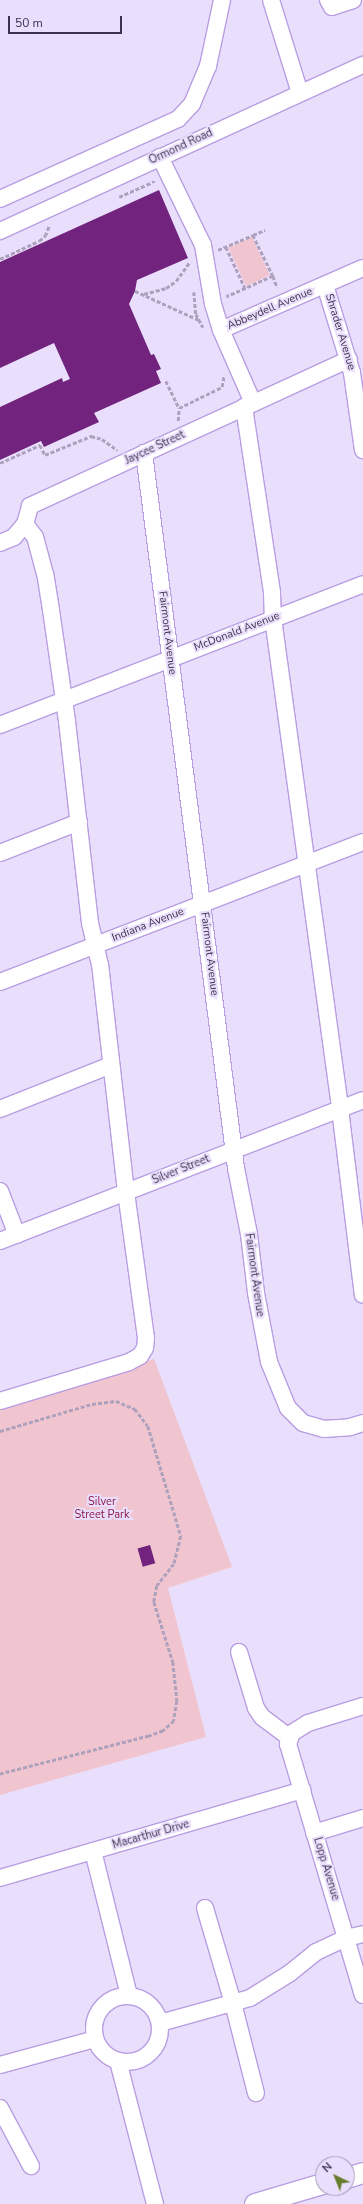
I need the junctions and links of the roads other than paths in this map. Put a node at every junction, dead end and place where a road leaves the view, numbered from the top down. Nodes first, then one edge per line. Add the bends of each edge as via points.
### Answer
1 (222, 0) edge
2 (271, 0) edge
3 (328, 0) edge
4 (353, 0) edge
5 (363, 65) edge
6 (300, 93) junction
7 (160, 157) junction
8 (0, 198) edge
9 (0, 231) edge
10 (363, 268) edge
11 (325, 285) junction
12 (214, 332) junction
13 (349, 359) junction
14 (249, 405) junction
15 (363, 450) edge
16 (144, 453) junction
17 (25, 524) junction
18 (7, 540) edge
19 (363, 584) edge
20 (274, 618) junction
21 (170, 658) junction
22 (64, 700) junction
23 (0, 726) edge
24 (79, 822) junction
25 (363, 842) edge
26 (0, 853) edge
27 (307, 864) junction
28 (203, 904) junction
29 (95, 945) junction
30 (0, 982) edge
31 (111, 1066) junction
32 (363, 1100) edge
33 (0, 1109) edge
34 (340, 1109) junction
35 (234, 1149) junction
36 (0, 1191) edge
37 (126, 1192) junction
38 (17, 1235) junction
39 (0, 1241) edge
40 (363, 1295) edge
41 (0, 1401) edge
42 (363, 1423) edge
43 (239, 1652) dead end
44 (363, 1706) edge
45 (289, 1741) junction
46 (302, 1790) junction
47 (363, 1818) edge
48 (314, 1832) junction
49 (93, 1852) junction
50 (0, 1878) edge
51 (205, 1908) dead end
52 (363, 1934) edge
53 (346, 1938) junction
54 (129, 1995) junction
55 (363, 1995) edge
56 (233, 2002) junction
57 (160, 2023) junction
58 (95, 2039) junction
59 (118, 2061) junction
60 (0, 2065) edge
61 (256, 2093) dead end
62 (0, 2108) edge
63 (32, 2166) dead end
64 (315, 2186) edge
65 (156, 2204) edge
66 (255, 2204) edge

1 - 8 street via 208,66 192,104 178,119
2 - 6 street
3 - 4 street via 332,8
5 - 6 street, Ormond Road
6 - 7 street, Ormond Road
7 - 9 street, Ormond Road
7 - 12 street via 203,245 213,304
10 - 11 street, Abbeydell Avenue
11 - 12 street, Abbeydell Avenue
11 - 13 street, Shrader Avenue
12 - 14 street
13 - 14 street, Jaycee Street
13 - 15 street, Shrader Avenue
14 - 16 street, Jaycee Street
14 - 20 street
16 - 17 street, Jaycee Street via 30,506
16 - 21 street, Fairmont Avenue
17 - 18 street, Jaycee Street
17 - 22 street via 35,537 45,574
19 - 20 street, McDonald Avenue
20 - 21 street, McDonald Avenue
20 - 27 street
21 - 22 street, McDonald Avenue
21 - 28 street, Fairmont Avenue
22 - 23 street, McDonald Avenue
22 - 24 street
24 - 26 street
24 - 29 street
25 - 27 street, Indiana Avenue
27 - 28 street, Indiana Avenue
27 - 34 street
28 - 29 street, Indiana Avenue
28 - 35 street, Fairmont Avenue
29 - 30 street, Indiana Avenue
29 - 31 street via 100,965
31 - 33 street
31 - 37 street
32 - 34 street, Silver Street
34 - 35 street, Silver Street
34 - 40 street
35 - 37 street, Silver Street
35 - 42 street, Fairmont Avenue via 249,1234 260,1322 273,1376 288,1408 303,1423 324,1429
36 - 38 street
37 - 38 street, Silver Street
37 - 41 street via 146,1338 145,1348 140,1356 129,1362
38 - 39 street, Silver Street
43 - 45 street via 256,1708 262,1717
44 - 45 street via 308,1723 296,1730
45 - 46 street, Lopp Avenue
46 - 48 street, Lopp Avenue
46 - 49 street, Macarthur Drive
47 - 48 street
48 - 53 street, Lopp Avenue
49 - 50 street, Macarthur Drive
49 - 54 street
51 - 56 street
52 - 53 street
53 - 55 street, Lopp Avenue
53 - 56 street via 316,1952 290,1973 250,1998
54 - 57 street via 149,2004
54 - 58 street via 119,1996 100,2008 93,2028
56 - 57 street
56 - 61 street
57 - 59 street via 160,2034 149,2054 140,2060
58 - 59 street via 100,2049
58 - 60 street
59 - 65 street
62 - 63 street
64 - 66 main road

